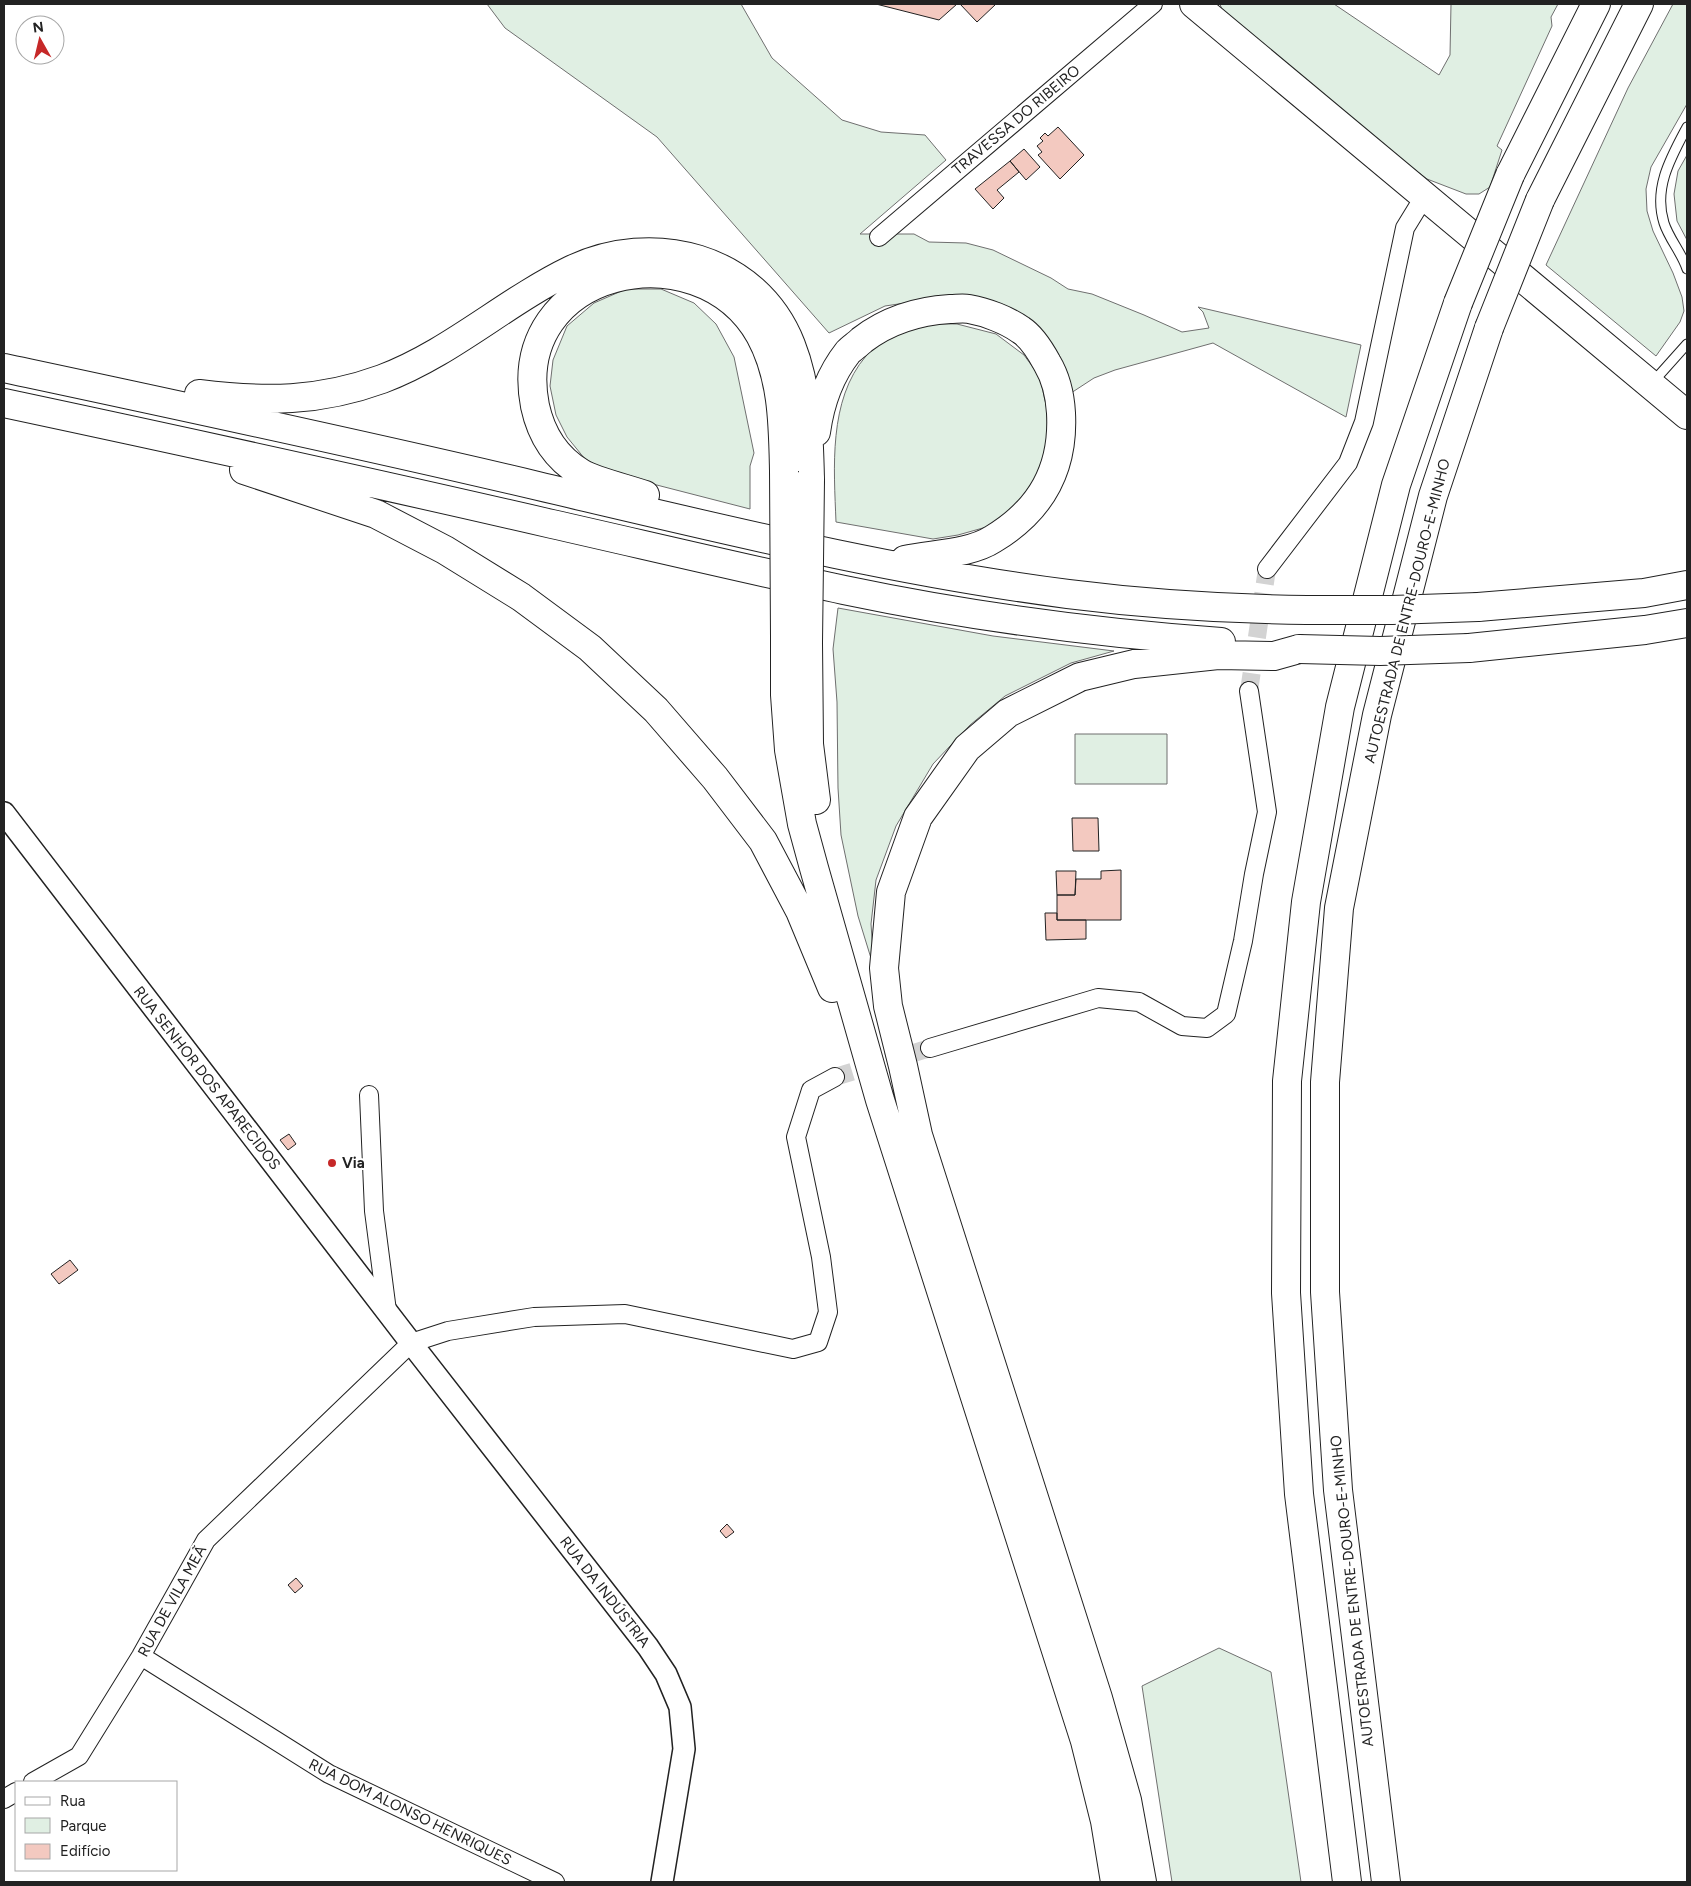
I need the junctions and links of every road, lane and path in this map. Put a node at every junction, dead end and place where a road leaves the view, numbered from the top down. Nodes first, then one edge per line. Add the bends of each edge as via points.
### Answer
1 (1153, 4) edge
2 (1194, 4) edge
3 (1596, 4) edge
4 (1639, 4) edge
5 (1687, 127) edge
6 (1424, 197) junction
7 (880, 237) dead end
8 (1687, 269) edge
9 (1687, 344) edge
10 (4, 368) edge
11 (1651, 384) junction
12 (123, 393) junction
13 (4, 403) edge
14 (1687, 415) edge
15 (212, 448) junction
16 (810, 480) junction
17 (662, 515) junction
18 (887, 564) junction
19 (1267, 568) tunnel mouth
20 (1687, 585) edge
21 (1687, 623) edge
22 (796, 639) junction
23 (1300, 649) junction
24 (1249, 691) tunnel mouth
25 (4, 813) edge
26 (930, 1048) tunnel mouth
27 (835, 1077) tunnel mouth
28 (369, 1095) dead end
29 (880, 1100) junction
30 (918, 1135) junction
31 (387, 1311) junction
32 (411, 1343) junction
33 (141, 1656) junction
34 (35, 1781) edge
35 (15, 1793) edge
36 (4, 1799) edge
37 (555, 1882) edge
38 (662, 1882) edge
39 (1115, 1882) edge
40 (1142, 1882) edge
41 (1347, 1882) edge
42 (1386, 1882) edge

1 - 7 street, TRAVESSA DO RIBEIRO
2 - 6 main road
3 - 41 main road, bridge via 1510,175 1458,304 1396,485 1340,707 1306,902 1286,1081 1286,1293 1299,1494
4 - 42 main road, AUTOESTRADA DE ENTRE-DOURO-E-MINHO, bridge via 1540,200 1489,328 1433,496 1377,716 1339,908 1325,1082 1325,1292 1338,1490
5 - 8 lane via 1662,180 1660,204 1664,224
6 - 11 main road
6 - 19 street via 1405,228 1364,422 1348,463
9 - 11 lane
10 - 12 main road
11 - 14 main road
12 - 16 main road via 167,389 242,399 288,400 336,393 382,379 426,359 571,270 623,253 670,253 693,257 738,278 755,292 782,325 803,385
12 - 17 main road
13 - 15 main road
15 - 23 main road via 918,604 1157,638
15 - 29 main road via 222,463 376,514 445,550 521,597 590,648 656,710 716,778 763,841 800,911
16 - 18 main road via 819,411 829,380 849,351 875,330 906,315 968,309 1023,331 1054,375 1060,404 1062,434 1056,466 1042,493 1020,520 992,540 956,552
16 - 22 main road, bridge
17 - 18 main road
17 - 22 main road, bridge via 654,498 582,474 564,460 551,445 536,412 534,363 546,329 570,300 602,281 620,275 641,273 679,277 698,283 735,304 760,335 775,369 780,394
18 - 20 main road, bridge via 1096,597 1185,606 1307,610 1478,607 1644,593
21 - 23 main road, bridge via 1469,648
22 - 29 main road via 785,695 789,750 802,824
22 - 30 main road via 819,819 890,1069
23 - 30 main road via 1274,656 1218,656 1134,664 1080,677 1008,713 967,748 918,817 891,892 884,968 888,1006
24 - 26 street via 1267,812 1226,1014 1207,1028 1182,1026 1139,1002 1098,998
25 - 31 street, RUA SENHOR DOS APARECIDOS
27 - 32 street via 811,1090 796,1137 828,1312 818,1342 793,1349 625,1314 534,1317 448,1331
28 - 31 street via 374,1211
29 - 39 main road via 1085,1741 1106,1821
30 - 40 main road via 1098,1698 1127,1800
31 - 32 street, RUA SENHOR DOS APARECIDOS
32 - 33 street, RUA DE VILA MEÃ via 206,1540
32 - 38 street, RUA DA INDÚSTRIA via 648,1646 666,1674 680,1707 684,1749
33 - 34 street, RUA DE VILA MEÃ via 79,1756
33 - 37 street, RUA DOM ALONSO HENRIQUES via 328,1774
35 - 36 street

